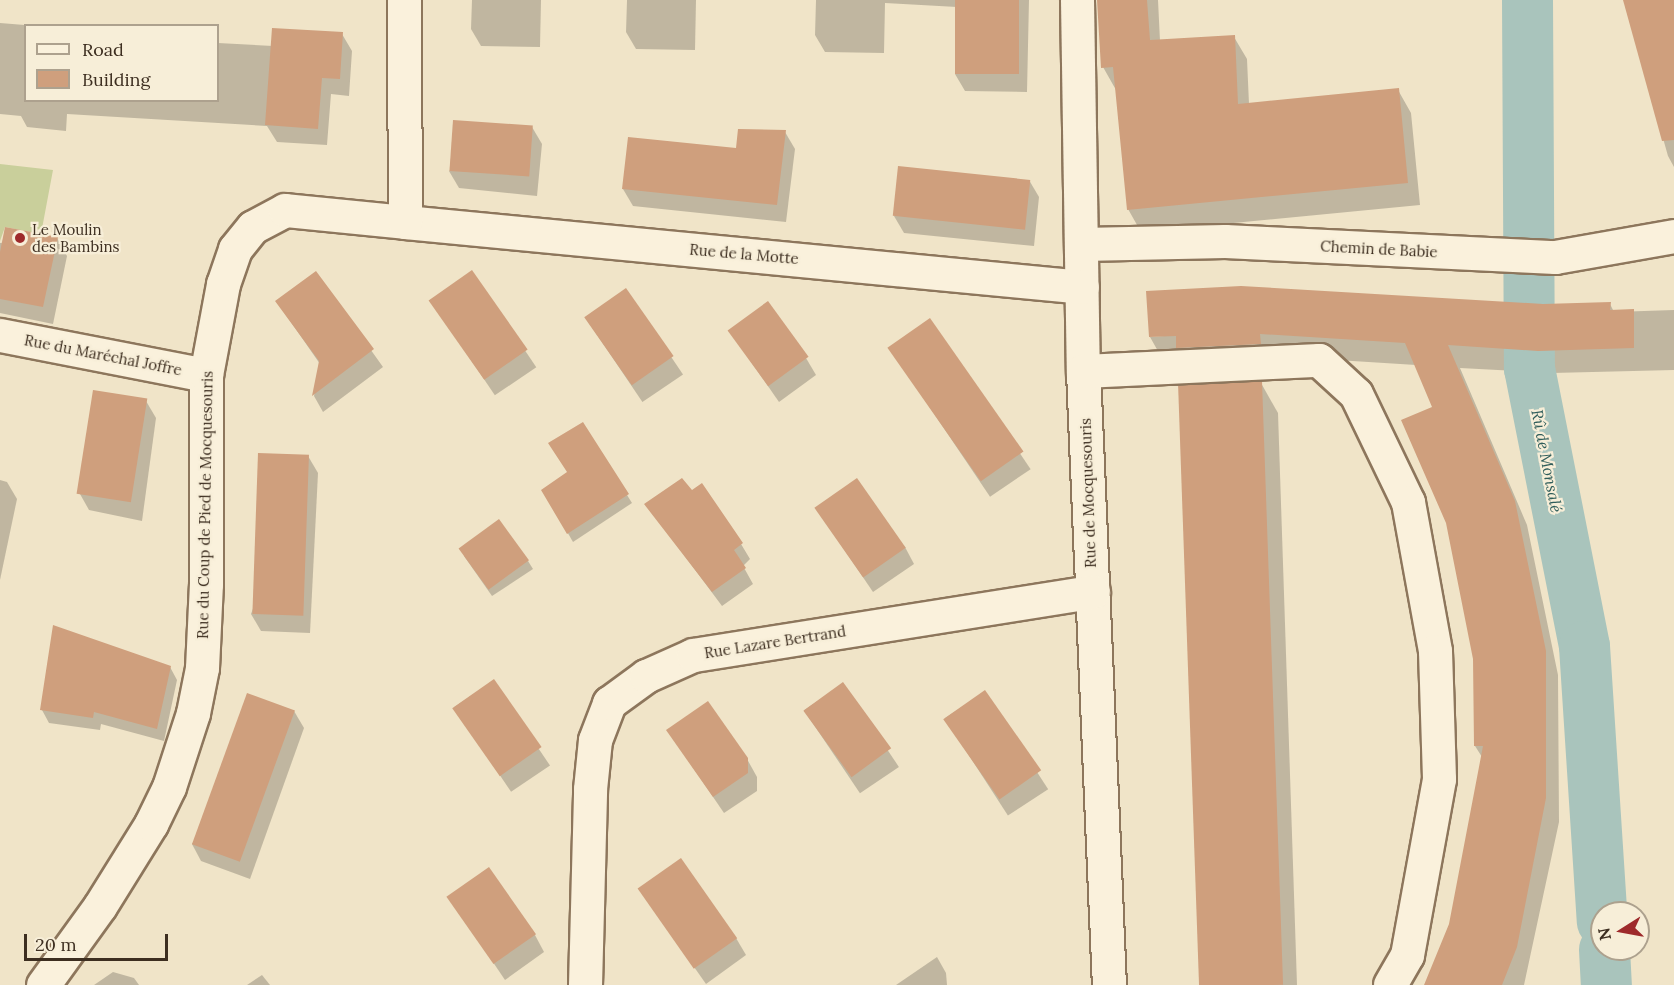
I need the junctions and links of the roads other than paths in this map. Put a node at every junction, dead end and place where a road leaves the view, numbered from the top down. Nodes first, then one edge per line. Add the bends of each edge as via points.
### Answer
1 (404, 0) edge
2 (1077, 0) edge
3 (405, 222) junction
4 (1674, 236) edge
5 (1082, 243) junction
6 (1082, 287) junction
7 (0, 335) edge
8 (1083, 371) junction
9 (206, 375) junction
10 (1093, 592) junction
11 (43, 985) edge
12 (585, 985) edge
13 (1109, 985) edge
14 (1390, 985) edge

1 - 3 street
2 - 5 street, Rue de Mocquesouris
3 - 6 street, Rue de la Motte
3 - 9 street, Rue du Coup de Pied de Mocquesouris via 285,210 253,227 235,249 223,284
4 - 5 street, Chemin de Babie via 1555,258 1225,241
5 - 6 street, Rue de Mocquesouris
6 - 8 street, Rue de Mocquesouris
7 - 9 street, Rue du Maréchal Joffre
8 - 10 street, Rue de Mocquesouris
8 - 14 street via 1319,360 1356,394 1408,502 1435,651 1439,779 1407,955
9 - 11 street, Rue du Coup de Pied de Mocquesouris via 206,584 202,668 193,713 169,788 151,824 100,906
10 - 12 street, Rue Lazare Bertrand via 693,655 646,676 609,703 596,740 590,789
10 - 13 street, Rue de Mocquesouris

